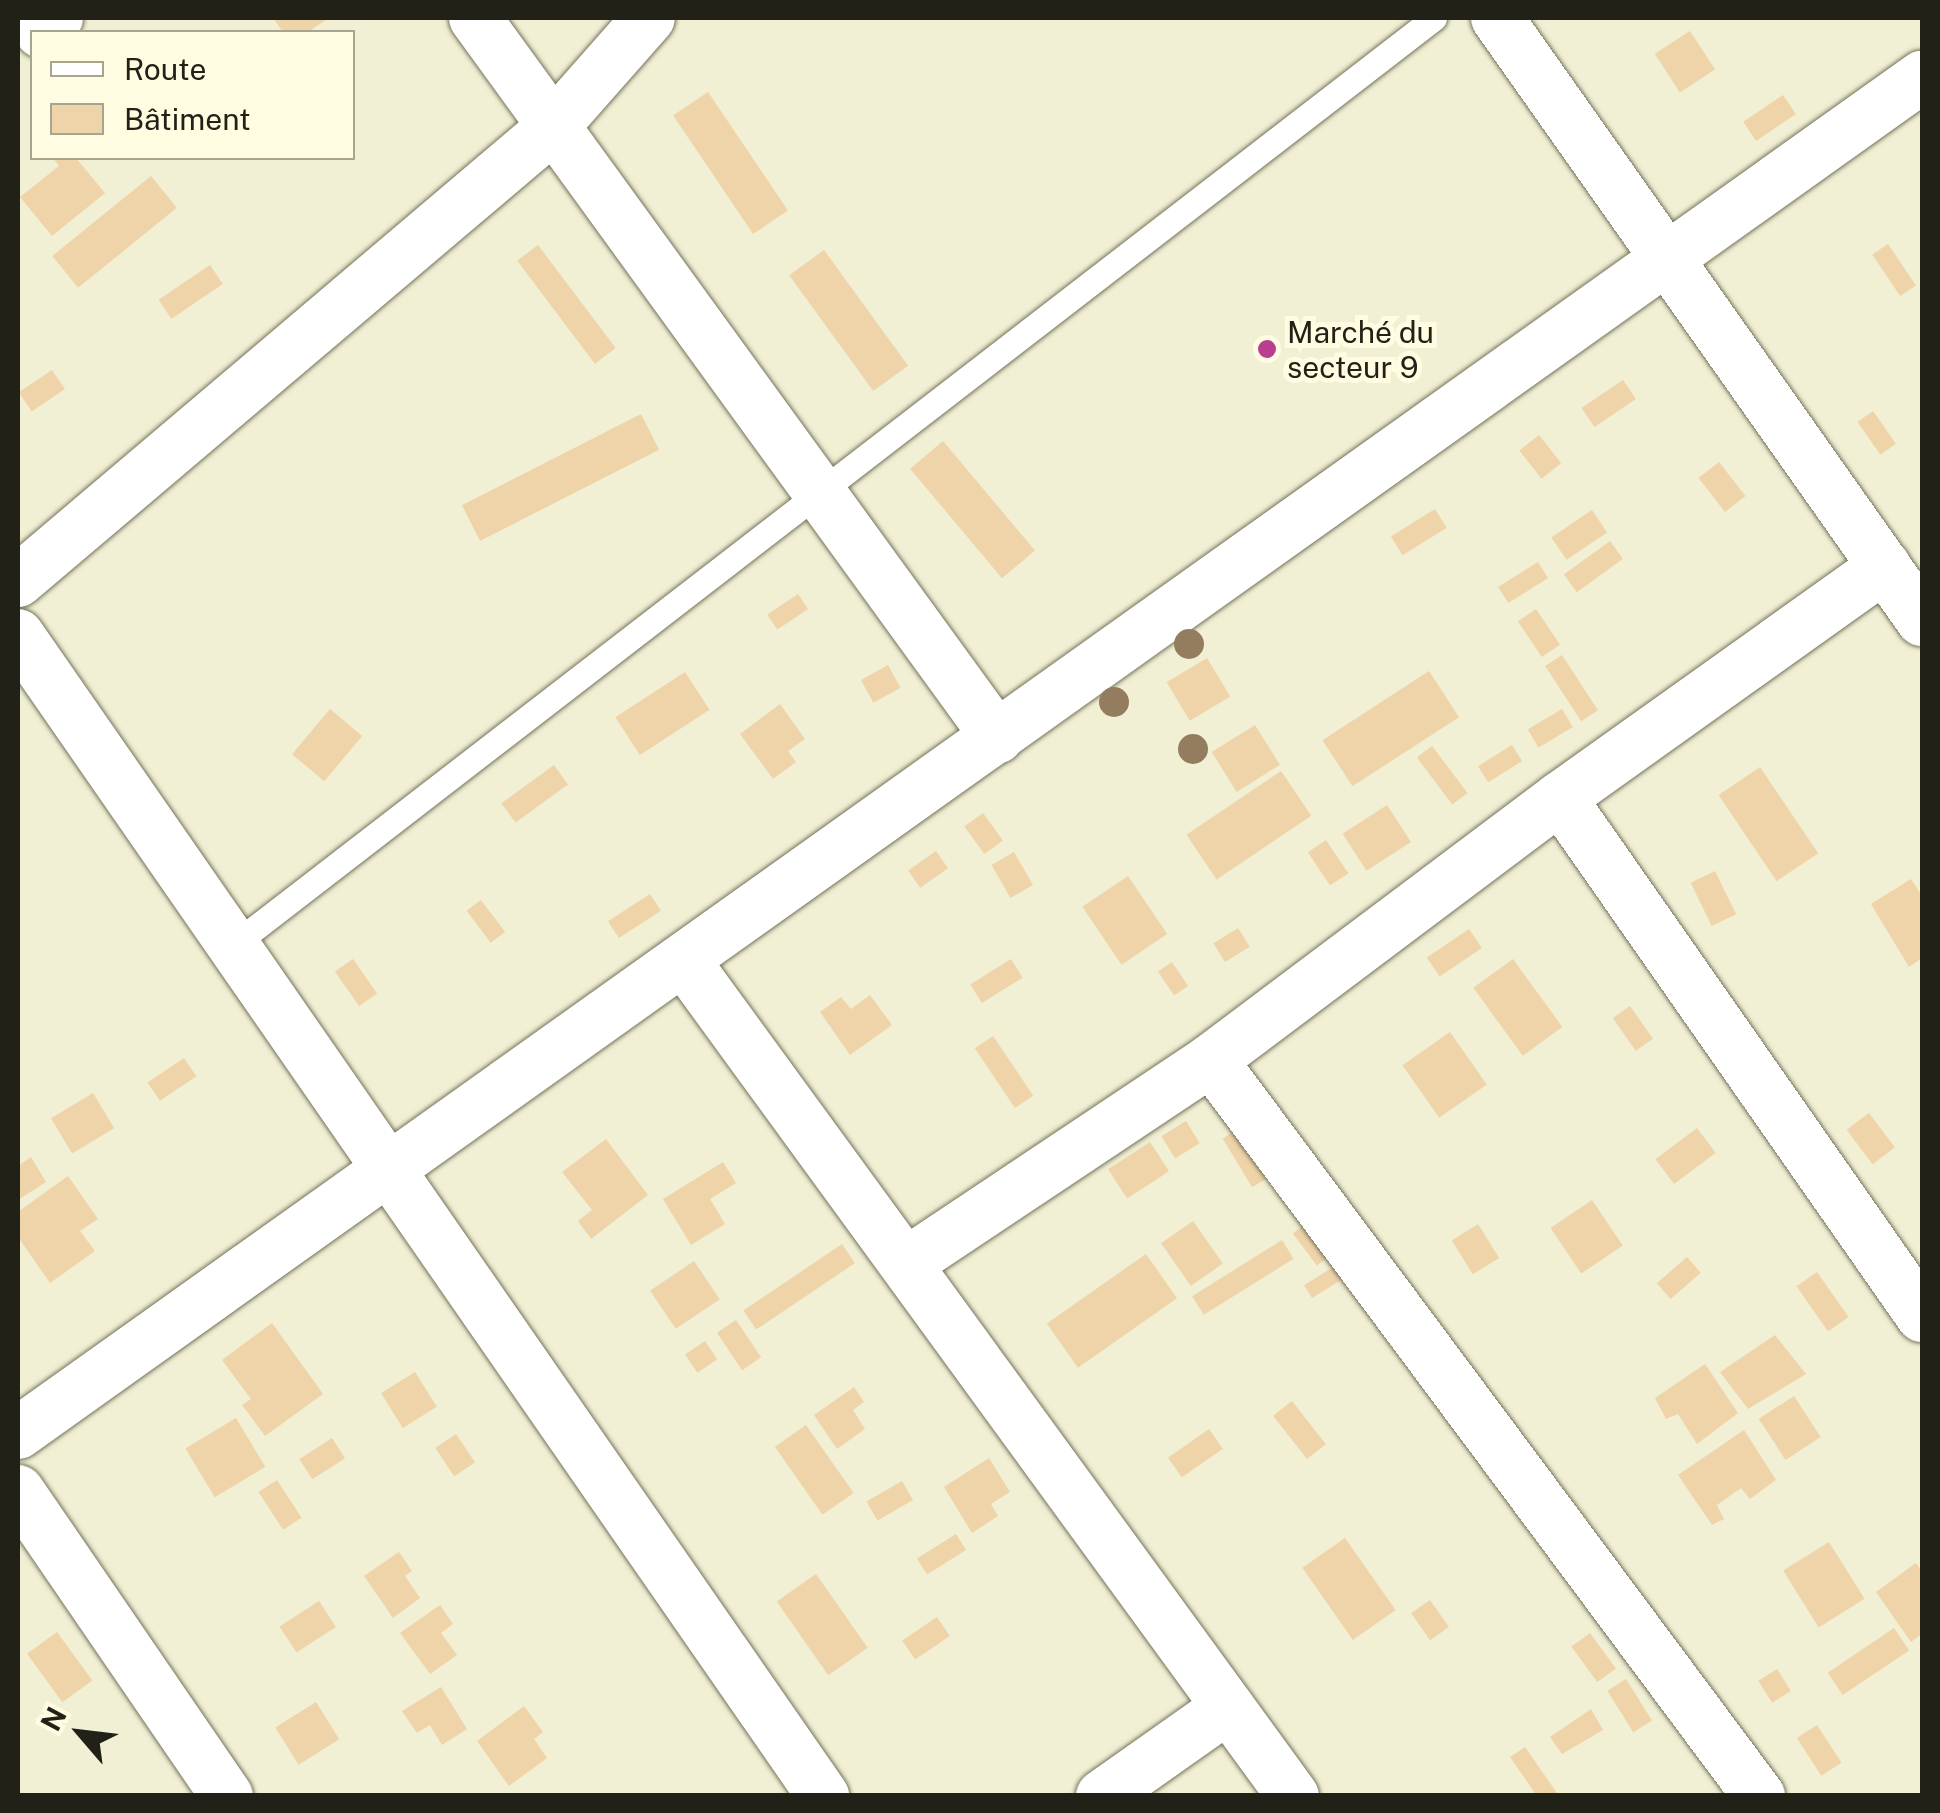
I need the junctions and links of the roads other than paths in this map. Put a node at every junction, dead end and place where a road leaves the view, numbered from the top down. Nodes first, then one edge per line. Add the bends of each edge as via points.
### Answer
1 (474, 18) edge
2 (650, 18) edge
3 (1434, 18) edge
4 (1497, 18) edge
5 (1922, 77) edge
6 (551, 129) junction
7 (1665, 256) junction
8 (818, 492) junction
9 (1885, 566) junction
10 (18, 580) edge
11 (1922, 620) edge
12 (18, 635) edge
13 (997, 736) junction
14 (1560, 798) junction
15 (232, 945) junction
16 (685, 962) junction
17 (1211, 1060) junction
18 (391, 1173) junction
19 (907, 1263) junction
20 (1922, 1316) edge
21 (18, 1433) edge
22 (18, 1492) edge
23 (1228, 1707) junction
24 (227, 1796) edge
25 (823, 1796) edge
26 (1102, 1796) edge
27 (1293, 1796) edge
28 (1760, 1796) edge

1 - 6 street
2 - 6 street
3 - 8 lane
4 - 7 street
5 - 7 street
6 - 8 street
6 - 10 street
7 - 9 street
7 - 13 street
8 - 13 street
8 - 15 lane
9 - 11 street
9 - 14 street
12 - 15 street
13 - 16 street
14 - 17 street
14 - 20 street
15 - 18 street
16 - 18 street
16 - 19 street
17 - 19 street
17 - 28 street
18 - 21 street
18 - 25 street
19 - 23 street
22 - 24 street
23 - 26 street
23 - 27 street

